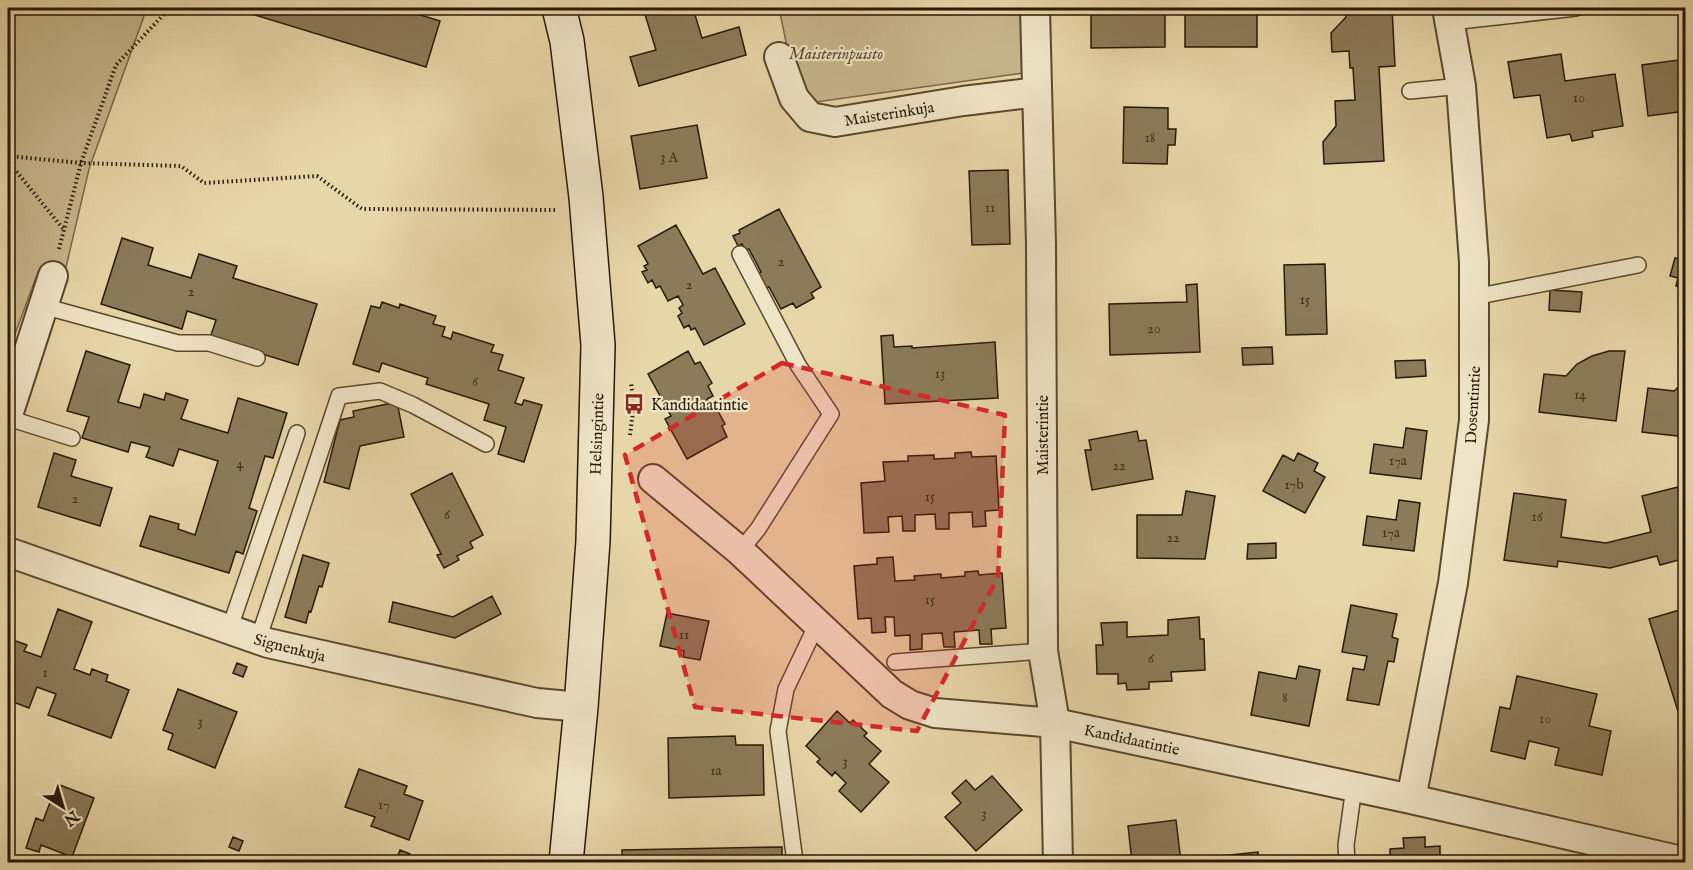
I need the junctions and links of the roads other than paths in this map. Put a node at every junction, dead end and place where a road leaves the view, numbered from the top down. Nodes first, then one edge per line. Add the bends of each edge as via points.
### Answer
1 (559, 8) edge
2 (1035, 8) edge
3 (1576, 8) edge
4 (1449, 15) edge
5 (779, 57) dead end
6 (1461, 86) junction
7 (1410, 91) dead end
8 (1037, 92) junction
9 (740, 254) dead end
10 (1638, 266) dead end
11 (53, 276) road end
12 (1474, 297) junction
13 (43, 306) junction
14 (257, 358) dead end
15 (8, 417) edge
16 (297, 433) dead end
17 (72, 438) dead end
18 (486, 444) dead end
19 (653, 479) dead end
20 (741, 551) junction
21 (8, 552) edge
22 (817, 624) junction
23 (229, 630) junction
24 (258, 640) junction
25 (1043, 651) junction
26 (895, 662) dead end
27 (581, 707) junction
28 (1055, 723) junction
29 (1354, 787) junction
30 (1411, 799) junction
31 (566, 862) edge
32 (795, 862) edge
33 (1058, 862) edge
34 (1347, 862) edge
35 (1686, 862) edge

1 - 27 main road, Helsingintie via 567,41 586,196 598,345 593,542
2 - 8 street, Maisterintie
3 - 4 lane
4 - 6 street, Dosentintie
5 - 8 street, Maisterinkuja via 794,98 810,117 835,122
6 - 7 lane
6 - 12 street, Dosentintie
8 - 25 street, Maisterintie
9 - 20 lane via 798,365 831,414
10 - 12 lane
11 - 13 street
12 - 30 street, Dosentintie via 1474,420 1453,583
13 - 14 lane via 178,344 209,343
13 - 15 street
15 - 17 lane
16 - 23 lane
18 - 24 lane via 380,391 339,396
19 - 20 street, Kandidaatintie
20 - 22 street, Kandidaatintie
21 - 23 street, Signenkuja
22 - 28 street, Kandidaatintie via 892,694 910,705 935,713
22 - 32 lane via 786,689 778,731
23 - 24 street, Signenkuja
24 - 27 street, Signenkuja via 537,703
25 - 26 lane
25 - 28 street, Maisterintie
27 - 31 main road, Helsingintie
28 - 29 street, Kandidaatintie
28 - 33 street, Maisterintie
29 - 30 street, Kandidaatintie
29 - 34 lane
30 - 35 street, Kandidaatintie

